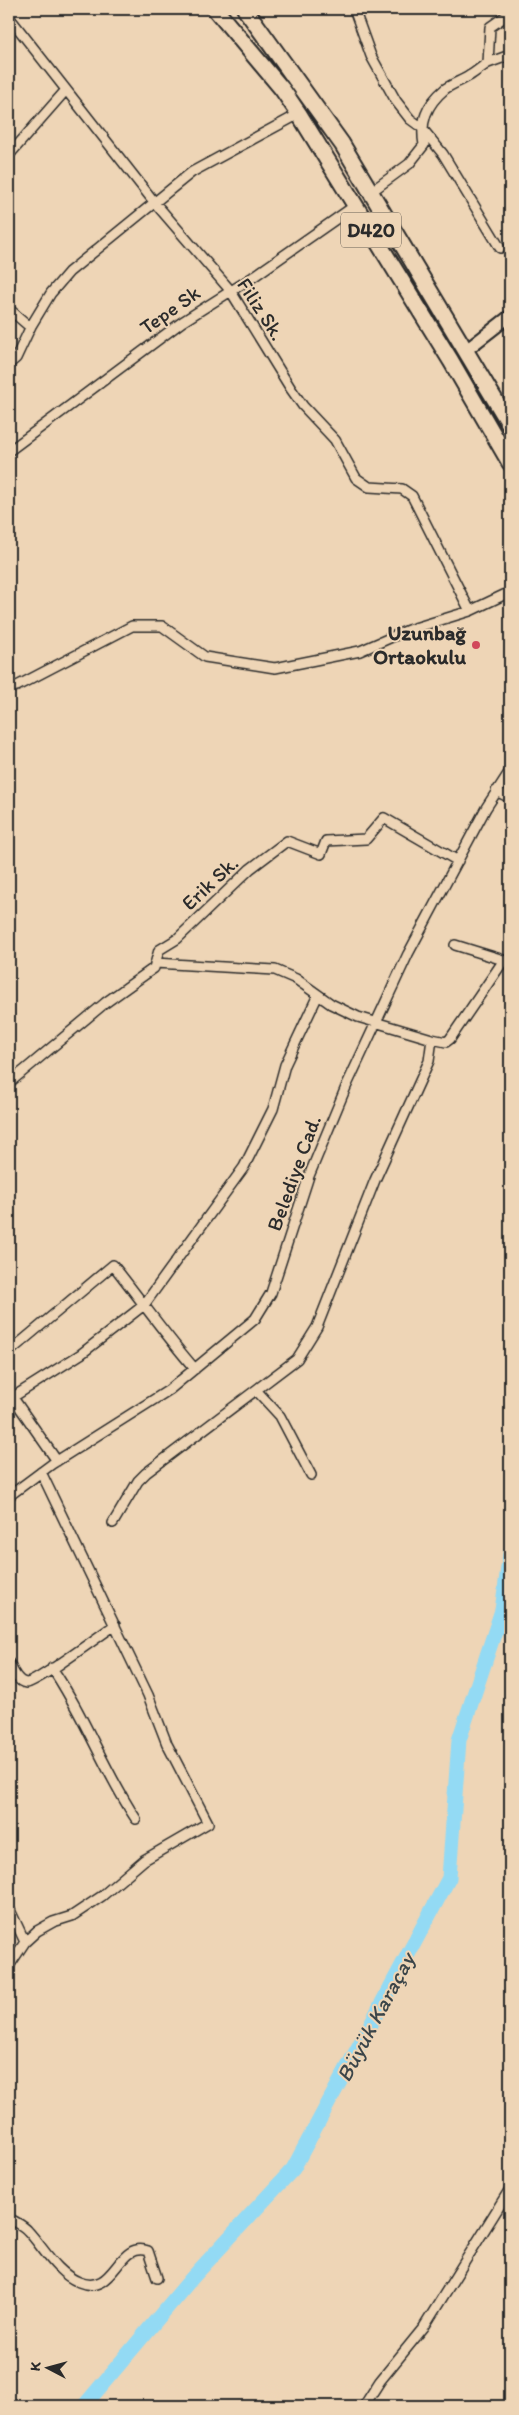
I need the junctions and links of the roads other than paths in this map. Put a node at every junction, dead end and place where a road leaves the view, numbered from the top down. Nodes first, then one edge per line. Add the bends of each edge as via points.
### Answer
1 (215, 9) edge
2 (244, 9) edge
3 (354, 9) edge
4 (510, 13) edge
5 (9, 17) edge
6 (510, 56) edge
7 (488, 63) junction
8 (66, 90) junction
9 (300, 114) junction
10 (421, 127) junction
11 (9, 155) edge
12 (372, 191) junction
13 (155, 203) junction
14 (356, 205) junction
15 (500, 248) dead end
16 (230, 290) junction
17 (9, 309) edge
18 (510, 316) edge
19 (30, 327) junction
20 (465, 351) junction
21 (9, 364) edge
22 (510, 425) edge
23 (9, 451) edge
24 (510, 463) edge
25 (510, 592) edge
26 (470, 611) junction
27 (9, 688) edge
28 (510, 771) edge
29 (496, 791) junction
30 (510, 798) edge
31 (458, 861) junction
32 (455, 945) dead end
33 (507, 961) edge
34 (155, 963) junction
35 (318, 995) junction
36 (376, 1023) junction
37 (432, 1039) junction
38 (9, 1083) edge
39 (144, 1305) junction
40 (9, 1352) edge
41 (195, 1369) junction
42 (256, 1390) junction
43 (11, 1395) edge
44 (57, 1461) junction
45 (41, 1472) junction
46 (311, 1475) dead end
47 (9, 1496) edge
48 (113, 1522) dead end
49 (115, 1625) junction
50 (9, 1663) edge
51 (52, 1668) junction
52 (136, 1819) dead end
53 (9, 1908) edge
54 (25, 1942) junction
55 (9, 1966) edge
56 (510, 2189) edge
57 (9, 2218) edge
58 (157, 2278) dead end
59 (364, 2406) edge

1 - 9 highway, D420
2 - 12 highway
3 - 10 street via 371,56 396,102 410,120
4 - 7 street via 490,27
5 - 8 street, Filiz Sk.
6 - 7 street
7 - 10 street via 445,88 431,103
8 - 11 street
8 - 13 street, Filiz Sk.
9 - 13 street via 192,172
9 - 14 highway, D420
10 - 12 street via 424,145 409,164
10 - 15 street via 443,154
12 - 20 highway
13 - 16 street, Filiz Sk.
13 - 19 street via 69,272 51,293
14 - 16 street, Tepe Sk
14 - 24 highway, D420
16 - 23 street, Tepe Sk
16 - 26 street, Filiz Sk. via 291,389 335,440 356,478 369,487 402,489 412,496
17 - 19 street
18 - 20 street
19 - 21 street via 16,358
20 - 22 highway
25 - 26 street
26 - 27 street via 408,630 360,651 275,668 205,657 162,626 132,626
28 - 29 street, Belediye Cad.
29 - 30 street
29 - 31 street, Belediye Cad.
31 - 34 street, Erik Sk. via 384,818 366,839 326,842 321,854 287,842 250,869 176,939 159,950
31 - 36 street, Belediye Cad. via 408,954
32 - 33 street
33 - 37 street via 450,1039 446,1042
34 - 35 street via 276,970
34 - 38 street, Erik Sk. via 154,968 105,1003
35 - 36 street
35 - 39 street via 285,1065 273,1109 244,1167
36 - 37 street
36 - 41 street, Belediye Cad. via 309,1176 271,1293 255,1319
37 - 42 street via 429,1061 375,1180 317,1327 297,1359
39 - 40 street via 113,1266
39 - 41 street via 160,1330
39 - 43 street via 82,1354
41 - 44 street, Belediye Cad. via 161,1395
42 - 46 street via 280,1416
42 - 48 street via 146,1473
43 - 44 street
44 - 45 street, Belediye Cad.
45 - 47 street, Belediye Cad.
45 - 49 street
49 - 51 street via 83,1650
49 - 54 street via 167,1744 208,1823 144,1860 80,1911 37,1931
50 - 51 street via 21,1682 28,1683
51 - 52 street
53 - 54 street
54 - 55 street
56 - 59 street via 424,2327
57 - 58 street via 27,2229 45,2254 78,2282 100,2283 123,2258 139,2248 148,2251

